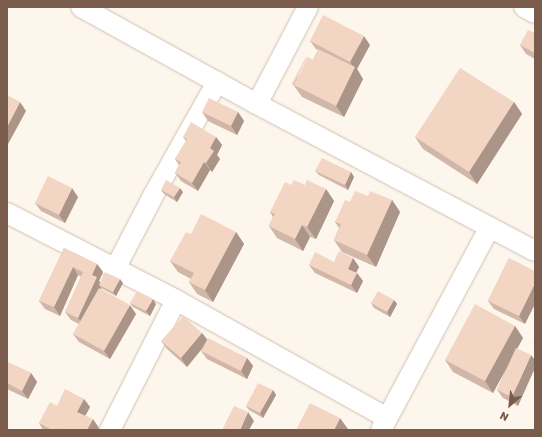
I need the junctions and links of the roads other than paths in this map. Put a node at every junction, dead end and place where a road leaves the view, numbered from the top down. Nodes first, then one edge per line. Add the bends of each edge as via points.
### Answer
1 (81, 7) edge
2 (308, 7) edge
3 (524, 7) edge
4 (535, 13) edge
5 (217, 82) junction
6 (257, 104) junction
7 (7, 213) edge
8 (490, 227) junction
9 (535, 251) edge
10 (116, 269) junction
11 (176, 300) junction
12 (384, 424) edge
13 (110, 430) edge

1 - 5 street
2 - 6 street
3 - 4 street
5 - 6 street
5 - 10 street via 153,196
6 - 8 street
7 - 10 street
8 - 9 street
8 - 12 street
10 - 11 street
11 - 12 street
11 - 13 street

